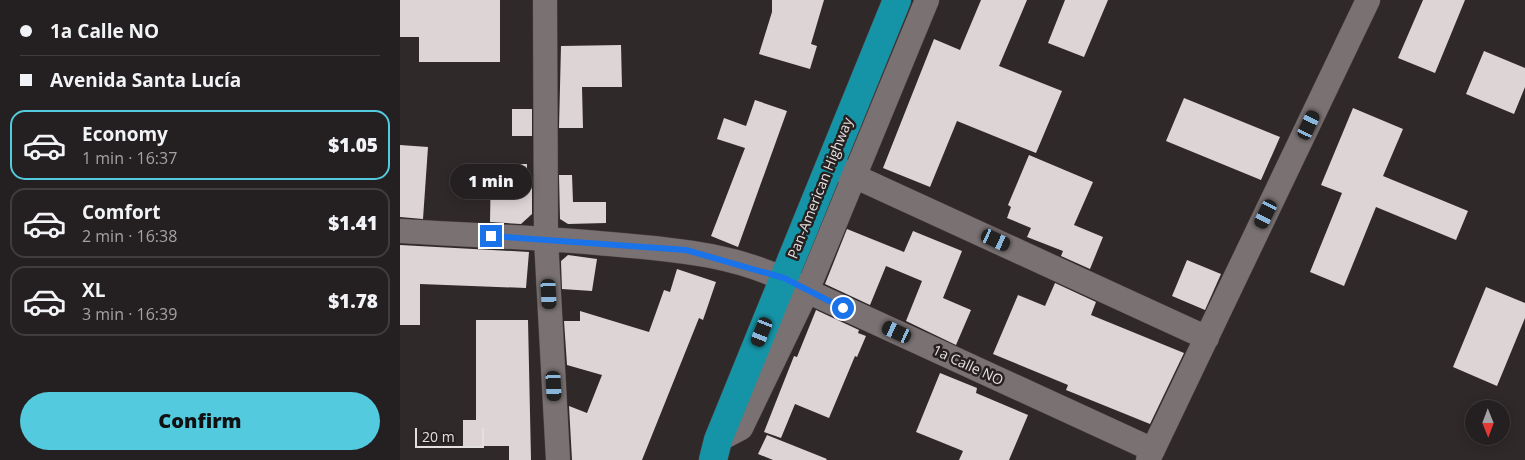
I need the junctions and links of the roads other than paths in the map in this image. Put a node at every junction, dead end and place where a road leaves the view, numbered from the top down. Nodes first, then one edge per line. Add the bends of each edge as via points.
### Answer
1 (545, 0) edge
2 (897, 0) edge
3 (927, 0) edge
4 (1368, 0) edge
5 (830, 166) junction
6 (855, 174) junction
7 (400, 231) edge
8 (546, 239) junction
9 (795, 284) junction
10 (1207, 338) junction
11 (716, 450) edge
12 (1151, 455) edge
13 (558, 460) edge

1 - 8 street
2 - 5 highway, Pan-American Highway
3 - 6 street
4 - 10 street
5 - 6 street
5 - 9 highway, Pan-American Highway
6 - 9 street
6 - 10 street
7 - 8 street, 1a Calle NO
8 - 9 street, 1a Calle NO via 686,250
8 - 13 street
9 - 11 highway, Pan-American Highway
9 - 12 street, 1a Calle NO
10 - 12 street

